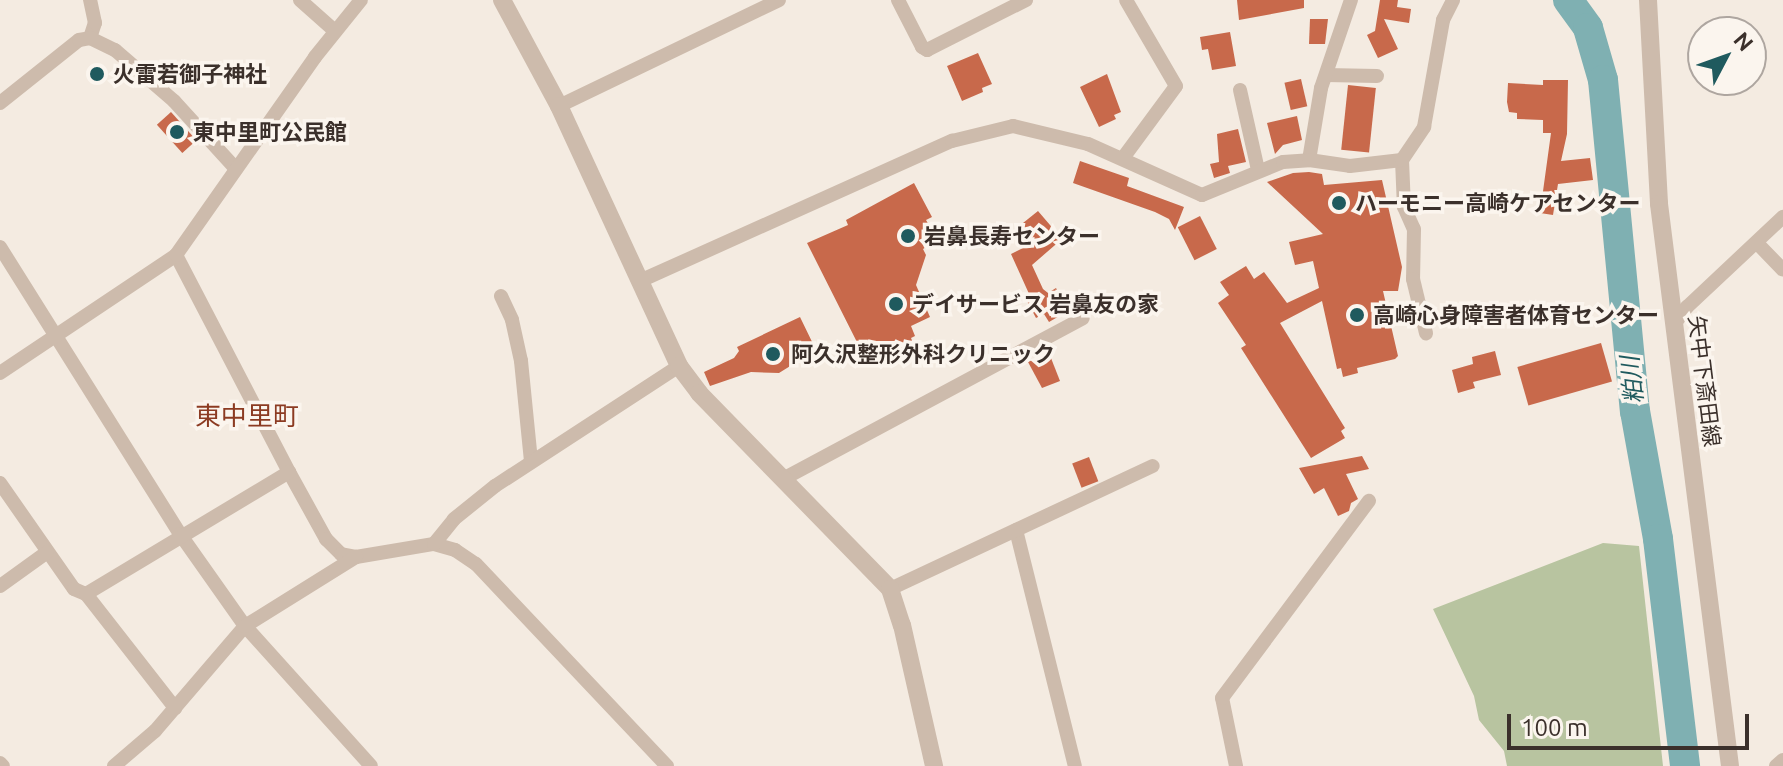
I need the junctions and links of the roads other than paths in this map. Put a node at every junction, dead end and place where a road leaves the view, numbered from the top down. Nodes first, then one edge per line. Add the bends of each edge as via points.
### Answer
1 (90, 0) edge
2 (300, 0) edge
3 (361, 0) edge
4 (502, 0) edge
5 (779, 0) edge
6 (898, 0) edge
7 (1026, 0) edge
8 (1126, 0) edge
9 (1351, 0) edge
10 (1453, 0) edge
11 (1648, 0) edge
12 (335, 31) junction
13 (90, 38) junction
14 (1326, 75) junction
15 (1377, 76) dead end
16 (1240, 90) dead end
17 (0, 103) edge
18 (559, 106) junction
19 (1123, 158) junction
20 (1309, 160) junction
21 (1402, 160) junction
22 (236, 169) junction
23 (1258, 170) junction
24 (1783, 217) edge
25 (1757, 243) junction
26 (0, 247) edge
27 (176, 255) junction
28 (1783, 270) edge
29 (642, 280) junction
30 (501, 296) dead end
31 (1083, 318) dead end
32 (1673, 326) junction
33 (1426, 333) dead end
34 (54, 334) junction
35 (679, 366) junction
36 (0, 373) edge
37 (531, 462) junction
38 (1153, 466) dead end
39 (289, 472) junction
40 (783, 479) junction
41 (0, 483) edge
42 (1369, 501) dead end
43 (1016, 530) junction
44 (180, 534) junction
45 (434, 544) junction
46 (46, 553) junction
47 (356, 557) junction
48 (0, 586) edge
49 (890, 589) junction
50 (86, 594) junction
51 (245, 626) junction
52 (175, 708) junction
53 (1783, 760) edge
54 (114, 766) edge
55 (371, 766) edge
56 (667, 766) edge
57 (934, 766) edge
58 (1075, 766) edge
59 (1236, 766) edge
60 (1730, 766) edge
61 (1776, 766) edge

1 - 13 street via 95,23
2 - 12 street
3 - 12 street
4 - 18 street
5 - 18 street
6 - 7 street via 927,50
8 - 19 street via 1176,86
9 - 14 street
10 - 21 street via 1443,20 1424,127
11 - 32 street, 矢中下斎田線 via 1659,204
12 - 22 street
13 - 17 street via 79,40
13 - 22 street via 115,50 174,101
14 - 15 street
14 - 20 street
16 - 23 street
18 - 29 street
19 - 23 street via 1202,195
19 - 29 street via 1041,130 1013,126 977,132
20 - 21 street via 1350,166
20 - 23 street
21 - 33 street via 1404,207 1414,229 1413,279
22 - 27 street
24 - 25 street
25 - 28 street
25 - 32 street
26 - 34 street
27 - 34 street
27 - 39 street
29 - 35 street
30 - 37 street via 521,361
31 - 40 street
32 - 60 street, 矢中下斎田線
34 - 36 street
34 - 44 street
35 - 37 street
35 - 40 street
37 - 45 street via 454,519
38 - 43 street
39 - 44 street
39 - 47 street via 326,539 341,554
40 - 49 street
41 - 46 street
42 - 59 street via 1222,698
43 - 49 street
43 - 58 street
44 - 50 street
44 - 51 street
45 - 47 street
45 - 56 street via 476,564
46 - 48 street
46 - 50 street via 74,589
47 - 51 street
49 - 57 street
50 - 52 street
51 - 52 street
51 - 55 street
52 - 54 street
53 - 61 street

